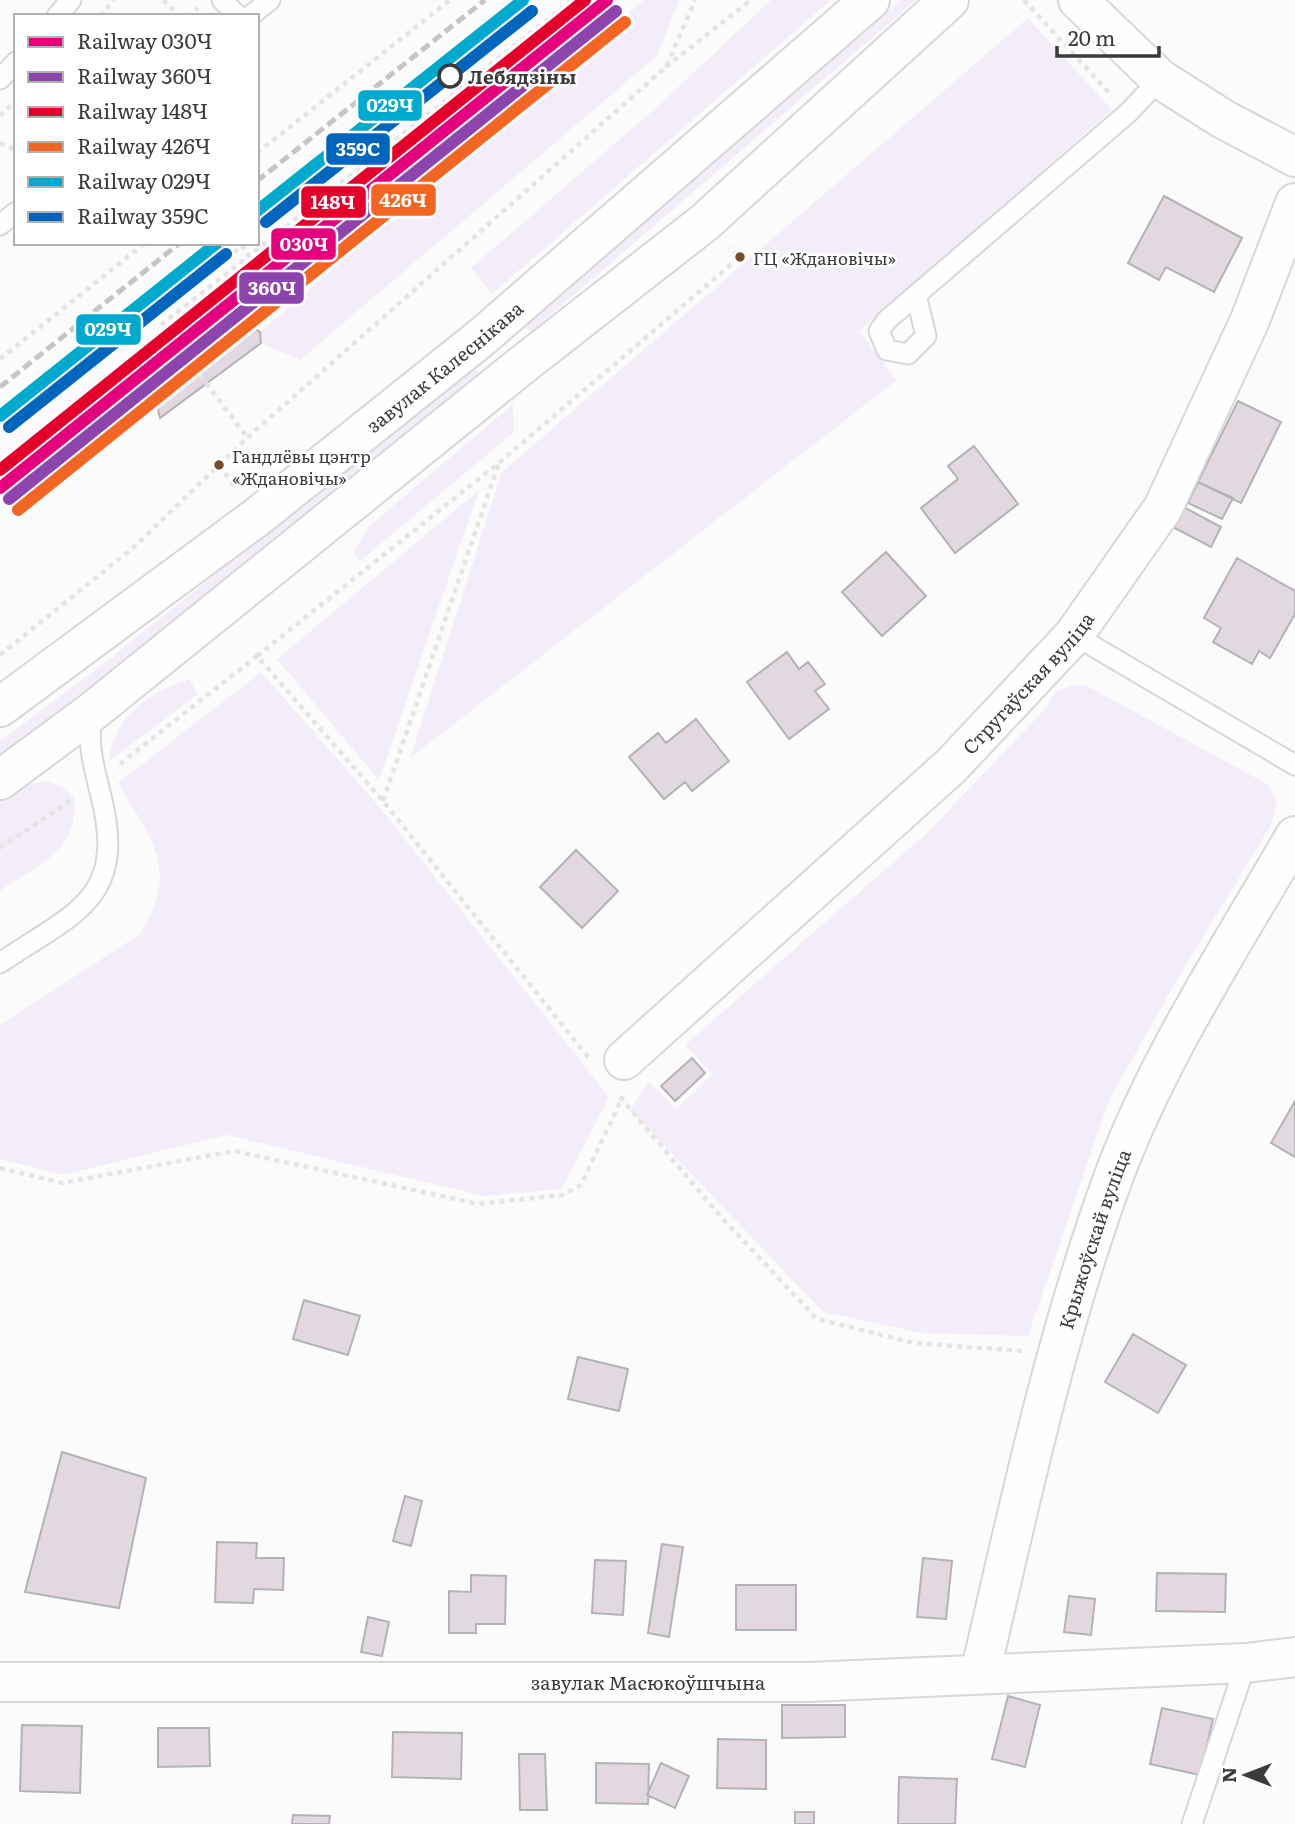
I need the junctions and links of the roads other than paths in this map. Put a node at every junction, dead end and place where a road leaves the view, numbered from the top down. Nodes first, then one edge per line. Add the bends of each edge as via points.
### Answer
1 (71, 0) edge
2 (222, 0) edge
3 (270, 0) edge
4 (870, 0) edge
5 (949, 0) edge
6 (1078, 0) edge
7 (59, 14) edge
8 (236, 14) edge
9 (252, 14) edge
10 (14, 64) edge
11 (0, 79) edge
12 (1160, 79) junction
13 (1295, 157) edge
14 (1295, 202) edge
15 (14, 214) edge
16 (0, 225) edge
17 (916, 295) dead end
18 (1074, 635) junction
19 (0, 707) edge
20 (93, 711) junction
21 (1295, 765) edge
22 (0, 780) edge
23 (1295, 836) edge
24 (0, 963) edge
25 (620, 1064) road end
26 (1295, 1657) edge
27 (1246, 1663) junction
28 (980, 1674) junction
29 (0, 1682) edge
30 (1192, 1824) edge

1 - 7 lane
2 - 8 lane
3 - 9 lane
4 - 19 street, завулак Калеснікава via 482,337 257,517
5 - 20 street via 705,222
6 - 12 street
10 - 11 lane
12 - 13 street
12 - 17 lane via 1128,113
14 - 18 street, Стругаўская вуліца via 1250,320 1163,508
15 - 16 lane
18 - 21 lane
18 - 25 street, Стругаўская вуліца via 951,766
20 - 22 street
20 - 24 lane via 88,736 110,842 103,881 84,906
23 - 28 street, Крыжоўскай вуліца via 1187,1023 1116,1172 1059,1350
26 - 27 street, завулак Масюкоўшчына
27 - 28 street, завулак Масюкоўшчына
27 - 30 lane
28 - 29 street, завулак Масюкоўшчына via 809,1682

